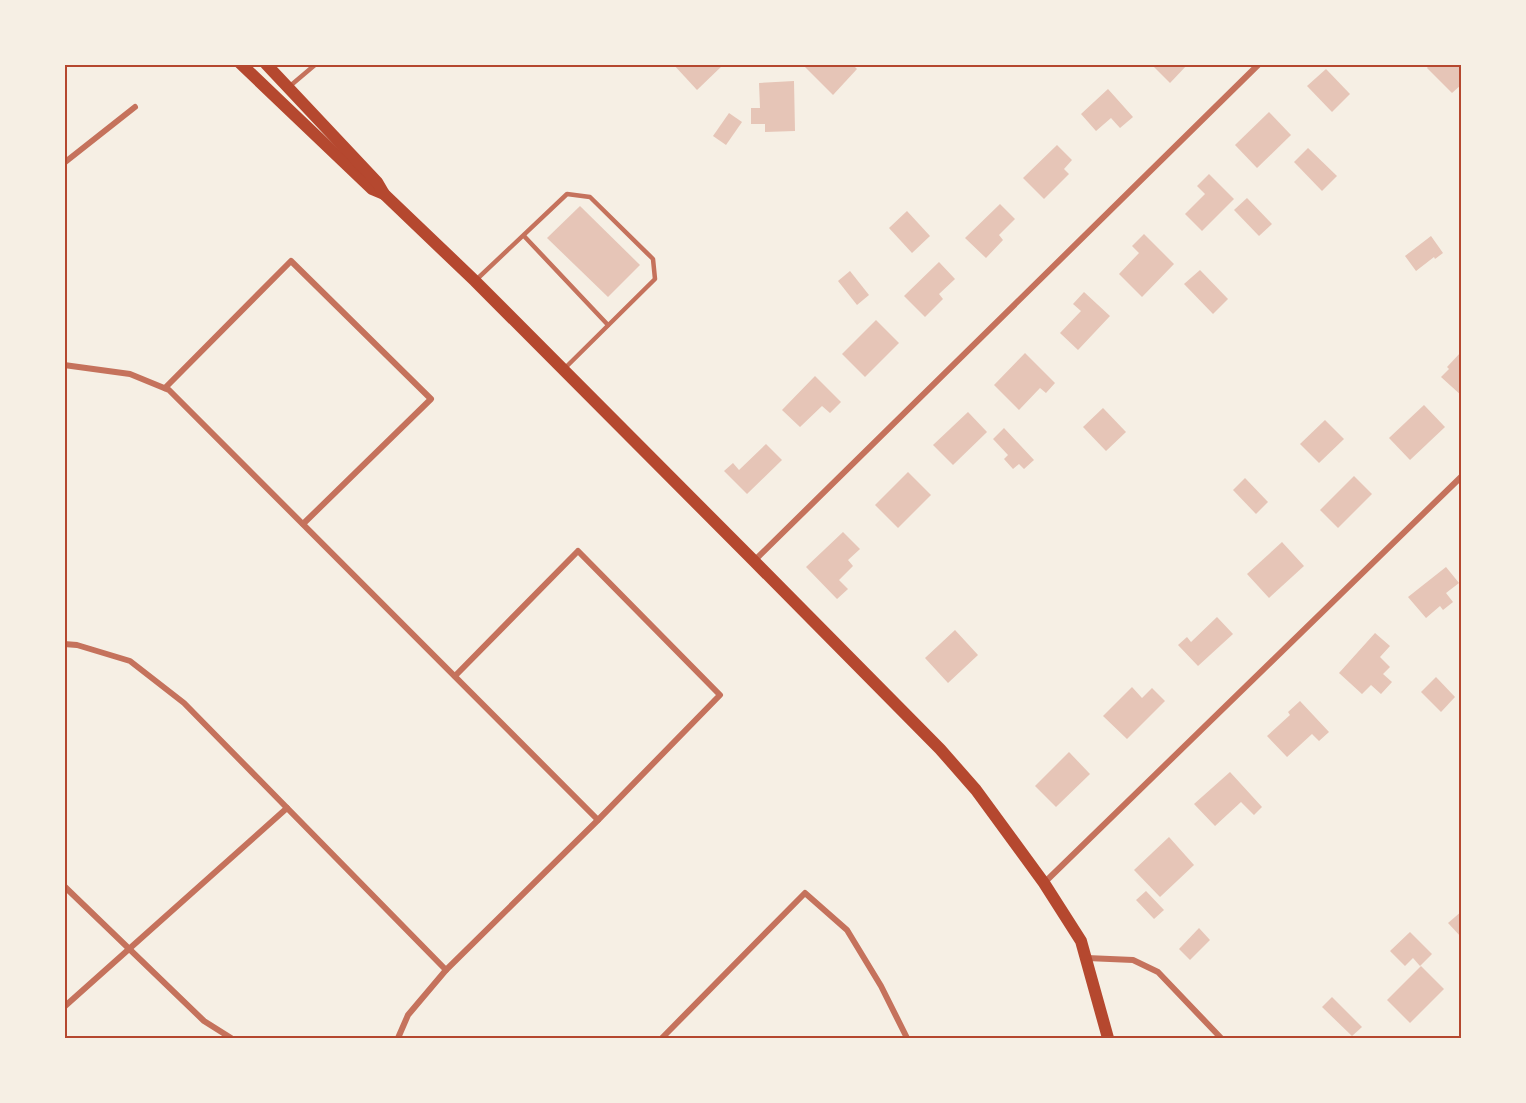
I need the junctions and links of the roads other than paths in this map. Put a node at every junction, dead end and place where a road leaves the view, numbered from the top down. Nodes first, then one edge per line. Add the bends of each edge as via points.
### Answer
1 (241, 64) edge
2 (266, 64) edge
3 (316, 64) edge
4 (1259, 64) edge
5 (288, 88) junction
6 (135, 107) dead end
7 (64, 163) edge
8 (384, 194) junction
9 (524, 236) junction
10 (474, 281) junction
11 (608, 326) junction
12 (64, 365) edge
13 (563, 370) junction
14 (165, 388) junction
15 (1461, 476) edge
16 (303, 524) junction
17 (754, 561) junction
18 (64, 644) edge
19 (455, 676) junction
20 (287, 808) junction
21 (598, 820) junction
22 (1044, 883) junction
23 (64, 886) edge
24 (130, 949) junction
25 (1088, 958) junction
26 (446, 970) junction
27 (64, 1006) edge
28 (231, 1038) edge
29 (398, 1038) edge
30 (662, 1038) edge
31 (907, 1038) edge
32 (1108, 1038) edge
33 (1221, 1038) edge

1 - 8 main road via 372,189
2 - 5 main road
3 - 5 lane
4 - 17 street
5 - 8 main road
6 - 7 street
8 - 10 main road
9 - 10 lane
9 - 11 lane
9 - 11 lane via 567,194 590,198 653,259 655,279
10 - 13 main road
11 - 13 lane
12 - 14 street via 130,374
13 - 17 main road
14 - 16 street
14 - 16 street via 291,261 431,399
15 - 22 street
16 - 19 street
17 - 22 main road via 940,749 976,790
18 - 20 street via 130,660 184,703
19 - 21 street
19 - 21 street via 578,551 720,695
20 - 24 street
20 - 26 street
21 - 26 street
22 - 25 main road via 1082,941
23 - 24 street
24 - 27 street
24 - 28 street via 204,1021
25 - 32 main road
25 - 33 street via 1133,960 1158,972
26 - 29 street via 408,1015
30 - 31 street via 806,893 847,930

